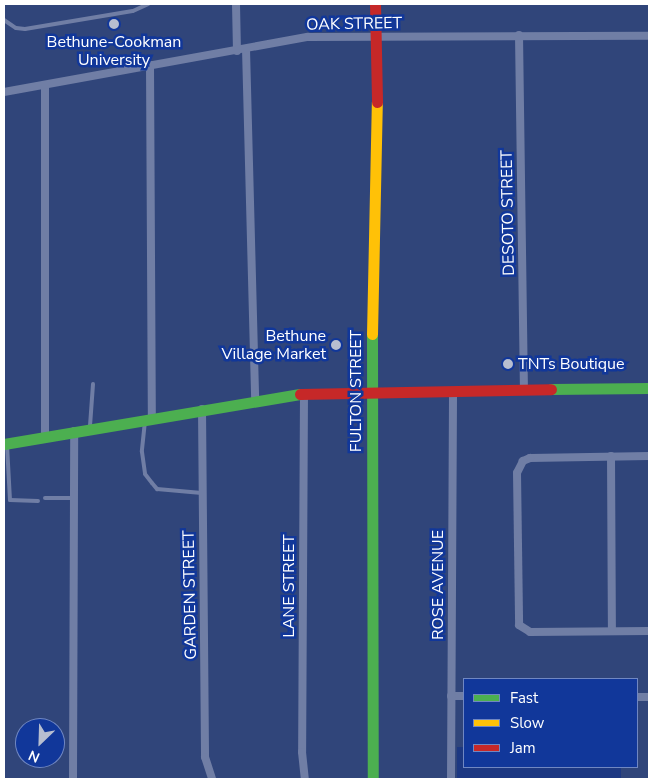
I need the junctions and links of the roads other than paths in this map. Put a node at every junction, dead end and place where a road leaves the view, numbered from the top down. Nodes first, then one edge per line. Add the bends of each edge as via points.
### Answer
1 (148, 4) edge
2 (236, 4) edge
3 (375, 4) edge
4 (4, 20) edge
5 (519, 35) junction
6 (378, 36) junction
7 (649, 36) edge
8 (246, 49) junction
9 (237, 51) junction
10 (150, 65) junction
11 (45, 85) junction
12 (4, 92) edge
13 (92, 384) dead end
14 (649, 388) edge
15 (371, 390) junction
16 (524, 390) junction
17 (452, 391) junction
18 (304, 393) junction
19 (255, 399) junction
20 (202, 409) junction
21 (149, 418) junction
22 (90, 428) junction
23 (74, 431) junction
24 (45, 436) junction
25 (6, 443) edge
26 (611, 456) junction
27 (649, 456) edge
28 (202, 494) junction
29 (45, 498) dead end
30 (74, 498) junction
31 (38, 501) dead end
32 (649, 630) edge
33 (612, 631) junction
34 (451, 696) junction
35 (463, 696) edge
36 (73, 779) edge
37 (212, 779) edge
38 (305, 779) edge
39 (373, 779) edge
40 (451, 779) edge

1 - 4 lane via 133,11 25,29 16,28
2 - 9 street
3 - 6 street, FULTON STREET
5 - 6 street, OAK STREET
5 - 7 street, OAK STREET
5 - 16 street, DESOTO STREET
6 - 8 street, OAK STREET via 308,37
6 - 15 street, FULTON STREET
8 - 9 street, OAK STREET
8 - 19 street
9 - 10 street, OAK STREET
10 - 11 street, OAK STREET
10 - 21 street
11 - 12 street, OAK STREET
11 - 24 street
13 - 22 lane
14 - 16 street
15 - 17 street
15 - 18 street
15 - 39 street, FULTON STREET
16 - 17 street
17 - 34 street, ROSE AVENUE
18 - 19 street
18 - 38 street, LANE STREET via 302,752
19 - 20 street
20 - 21 street
20 - 28 street, GARDEN STREET
21 - 22 street
21 - 28 lane via 142,452 145,474 157,489
22 - 23 street
23 - 24 street
23 - 30 street
24 - 25 street
25 - 31 lane via 10,500
26 - 27 street
26 - 33 street
26 - 33 street via 523,461 517,473 519,625 523,629
28 - 37 street, GARDEN STREET via 205,757
29 - 30 lane
30 - 36 street
32 - 33 street
34 - 35 street
34 - 40 street, ROSE AVENUE

